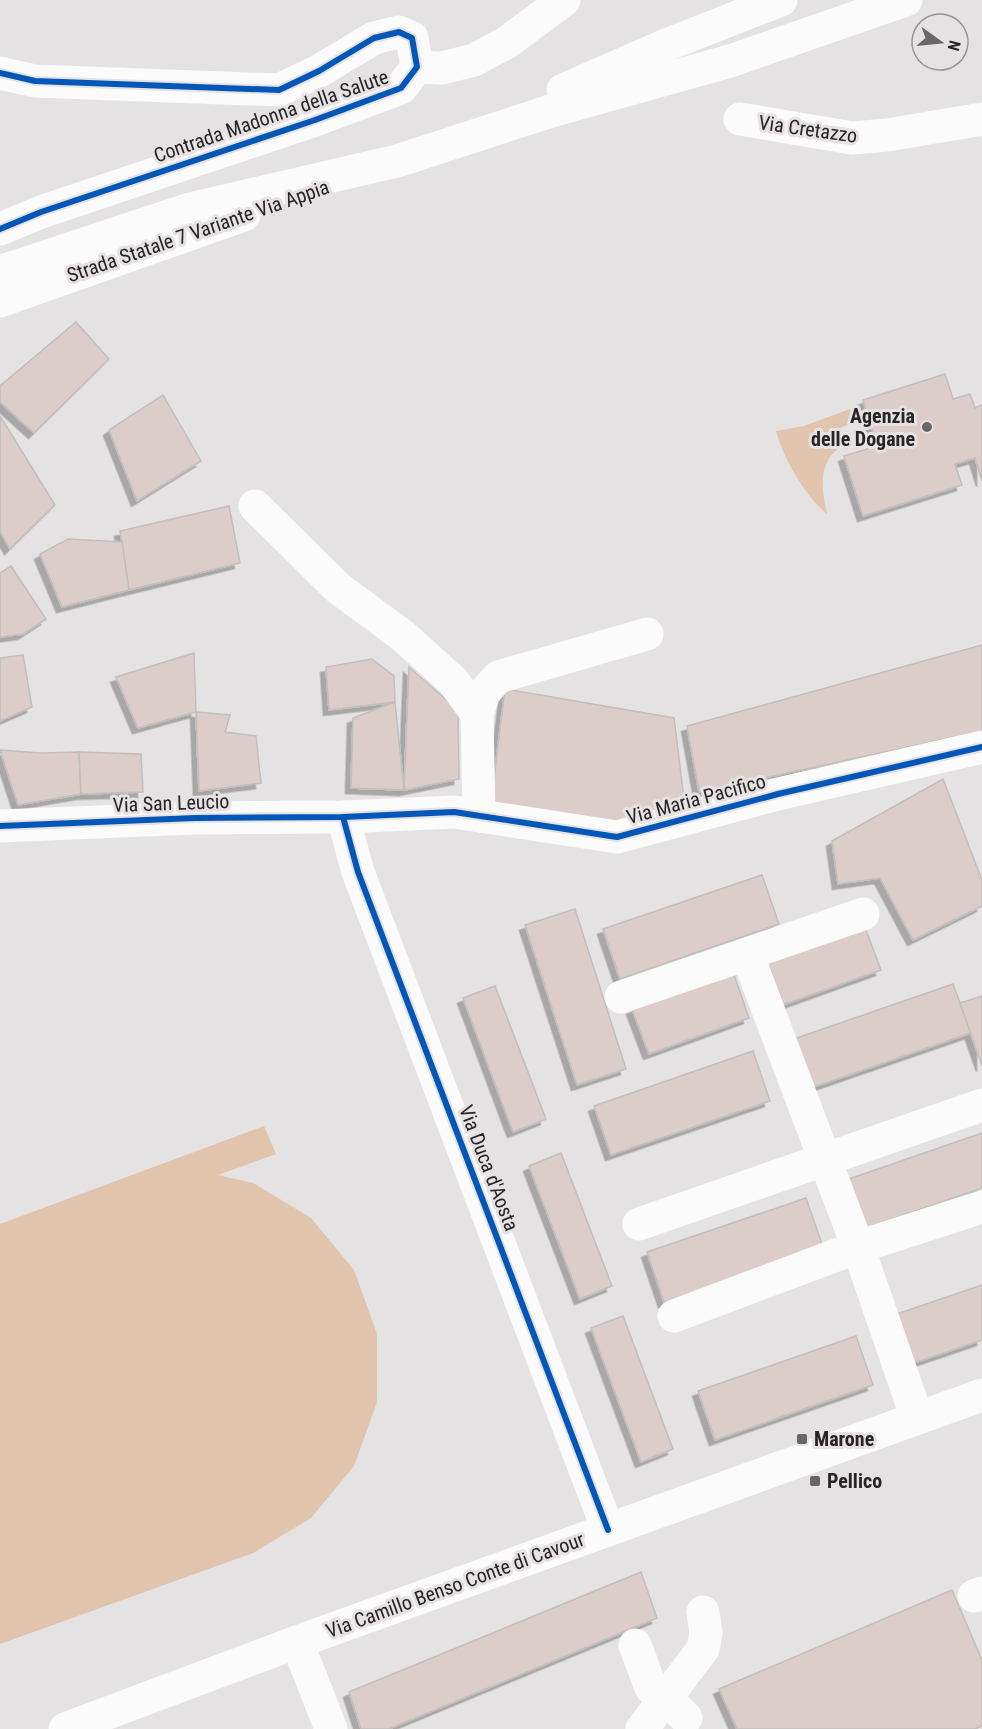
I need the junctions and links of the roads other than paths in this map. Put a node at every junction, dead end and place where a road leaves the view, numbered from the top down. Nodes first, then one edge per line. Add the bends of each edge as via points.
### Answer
1 (564, 0) edge
2 (746, 0) edge
3 (781, 0) edge
4 (906, 0) edge
5 (710, 28) junction
6 (417, 66) junction
7 (0, 73) edge
8 (982, 119) edge
9 (740, 120) dead end
10 (397, 161) junction
11 (0, 229) edge
12 (0, 272) edge
13 (0, 302) edge
14 (255, 506) dead end
15 (647, 634) dead end
16 (477, 714) junction
17 (982, 747) edge
18 (479, 816) junction
19 (343, 817) junction
20 (0, 826) edge
21 (863, 914) dead end
22 (747, 954) junction
23 (621, 997) dead end
24 (982, 1105) edge
25 (826, 1160) junction
26 (982, 1207) edge
27 (639, 1224) dead end
28 (858, 1247) junction
29 (674, 1316) dead end
30 (982, 1395) edge
31 (917, 1418) junction
32 (608, 1530) junction
33 (703, 1612) dead end
34 (297, 1642) junction
35 (635, 1645) dead end
36 (676, 1708) junction
37 (65, 1729) edge
38 (331, 1729) edge
39 (642, 1729) edge

1 - 6 main road via 506,43 474,60 442,68
2 - 5 main road
3 - 5 main road, Strada Statale 7 Variante Via Appia
4 - 10 main road via 730,61 551,111
5 - 10 main road, Strada Statale 7 Variante Via Appia
6 - 7 main road, Contrada Madonna della Salute via 412,38 399,32 374,38 279,90 35,81
6 - 11 main road, Contrada Madonna della Salute via 401,88
8 - 9 main road, Via Cretazzo via 852,138
10 - 12 main road, Strada Statale 7 Variante Via Appia via 190,209
10 - 13 main road, Strada Statale 7 Variante Via Appia
14 - 16 main road via 339,588 403,636 453,681
15 - 16 main road via 498,677 484,693
16 - 18 main road
17 - 18 main road, Via Maria Pacifico via 778,794 617,837
18 - 19 main road, Via Maria Pacifico via 454,812
19 - 20 main road, Via San Leucio
19 - 32 main road, Via Duca d'Aosta via 358,872
21 - 22 main road
22 - 23 main road
22 - 25 main road
24 - 25 main road
25 - 27 main road
25 - 28 main road
26 - 28 main road
28 - 29 main road
28 - 31 main road
30 - 31 main road, Via Camillo Benso Conte di Cavour
31 - 32 main road, Via Camillo Benso Conte di Cavour
32 - 34 main road, Via Camillo Benso Conte di Cavour
33 - 36 main road via 703,1649
34 - 37 main road, Via Camillo Benso Conte di Cavour
34 - 38 main road
35 - 36 main road via 651,1688
36 - 39 main road

